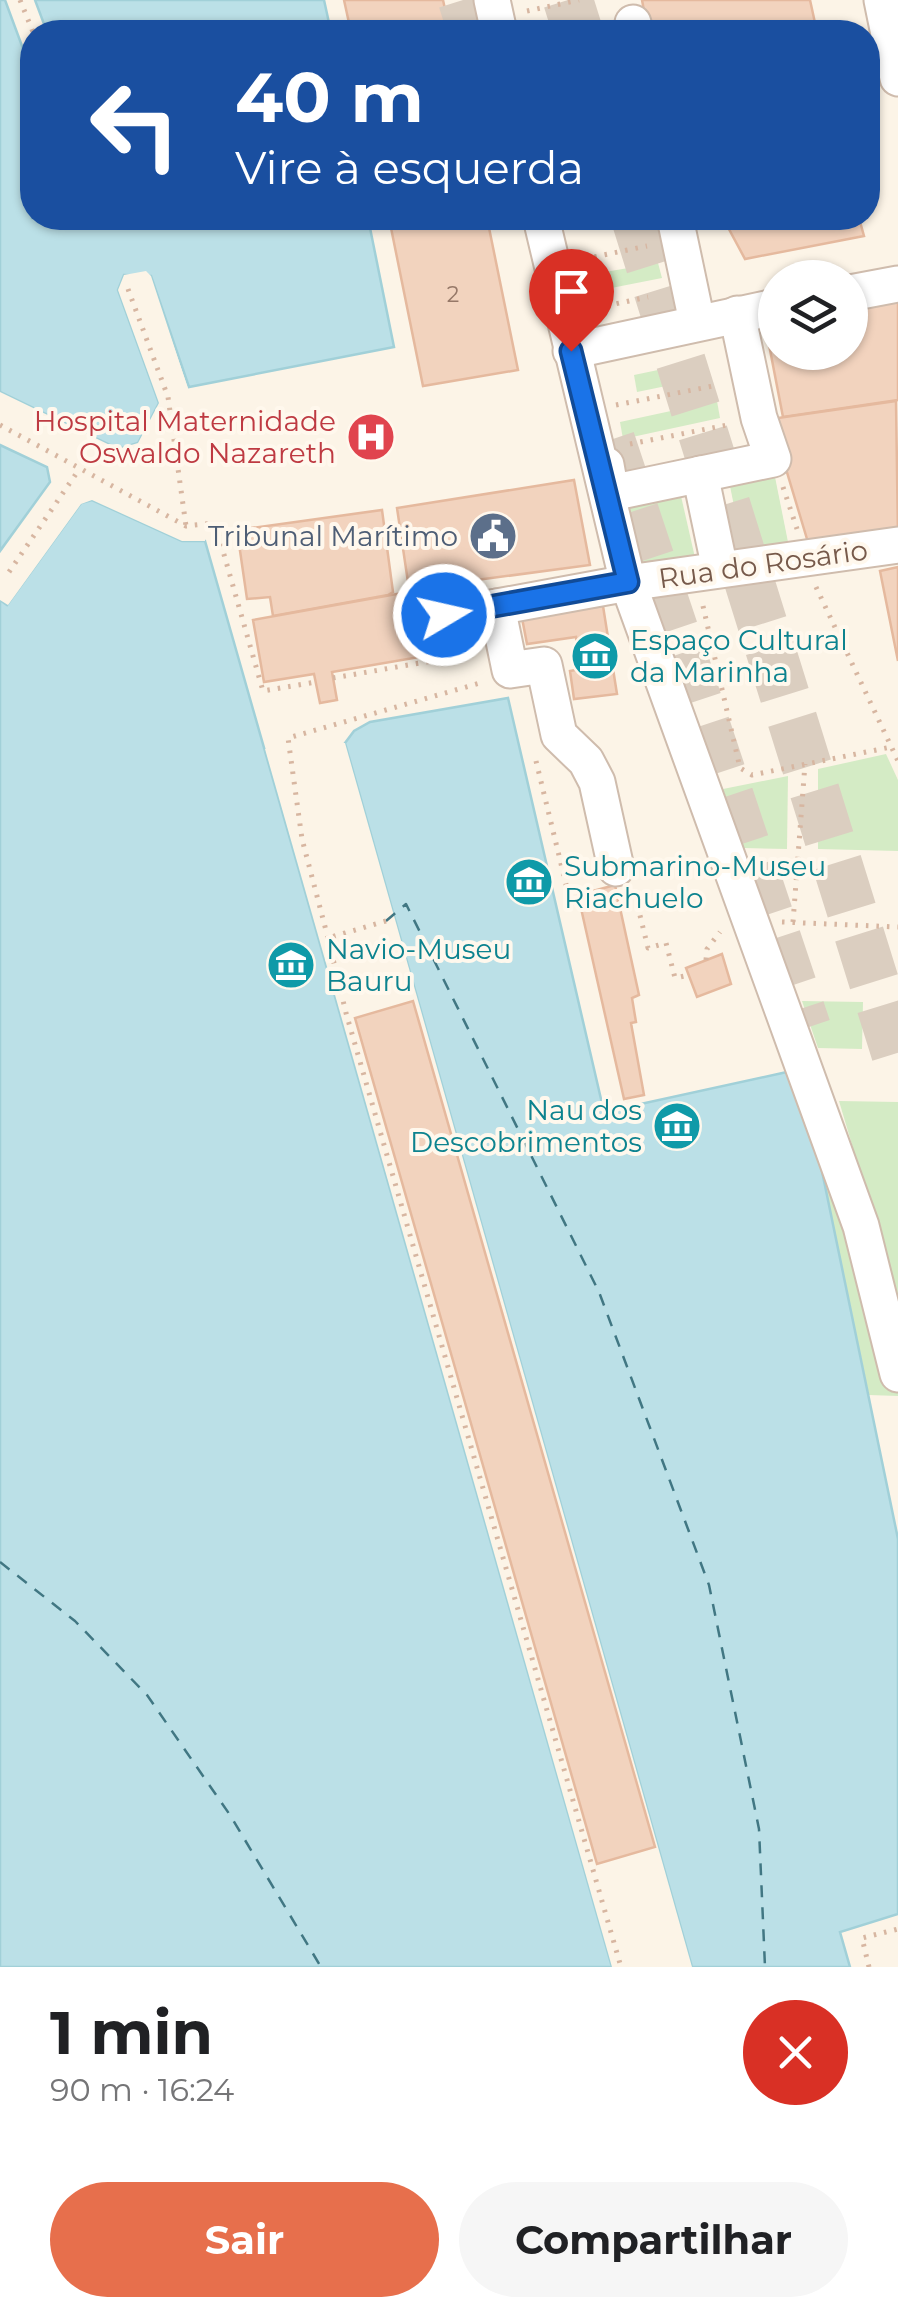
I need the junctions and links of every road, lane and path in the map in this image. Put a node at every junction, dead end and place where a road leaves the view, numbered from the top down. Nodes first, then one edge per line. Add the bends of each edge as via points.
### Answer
1 (579, 0) edge
2 (882, 0) edge
3 (504, 16) edge
4 (898, 78) edge
5 (544, 230) edge
6 (555, 230) edge
7 (674, 230) edge
8 (677, 230) edge
9 (562, 263) junction
10 (898, 284) edge
11 (128, 289) dead end
12 (868, 290) edge
13 (693, 305) junction
14 (758, 309) edge
15 (736, 314) junction
16 (575, 337) junction
17 (750, 379) junction
18 (594, 410) junction
19 (759, 418) junction
20 (0, 425) edge
21 (602, 450) junction
22 (773, 459) junction
23 (80, 468) junction
24 (700, 474) junction
25 (186, 526) junction
26 (898, 545) edge
27 (806, 557) junction
28 (708, 570) junction
29 (10, 572) dead end
30 (628, 582) junction
31 (497, 607) junction
32 (444, 615) dead end
33 (504, 648) junction
34 (333, 678) dead end
35 (486, 681) dead end
36 (316, 682) dead end
37 (533, 746) dead end
38 (891, 747) junction
39 (898, 760) edge
40 (805, 764) junction
41 (617, 884) joint
42 (581, 906) dead end
43 (751, 920) junction
44 (386, 921) dead end
45 (794, 922) junction
46 (898, 927) edge
47 (328, 938) junction
48 (689, 976) dead end
49 (898, 1374) edge
50 (898, 1928) edge
51 (622, 1967) edge
52 (869, 1967) edge

1 - 3 path
2 - 4 street
5 - 16 street
6 - 9 street
7 - 9 path
8 - 13 street
9 - 16 street
10 - 12 street
11 - 25 path via 168,398
13 - 15 street
13 - 16 street
13 - 16 path
14 - 15 street
15 - 17 street
16 - 18 street
16 - 30 street
17 - 18 path
17 - 19 street
18 - 21 street
19 - 21 path
19 - 22 street
20 - 23 path
21 - 24 street via 611,493
22 - 24 street
22 - 27 path
23 - 25 path
23 - 29 path
24 - 28 street
25 - 36 path via 215,523 263,691
26 - 27 street, Rua do Rosário
27 - 28 street, Rua do Rosário
27 - 38 path
28 - 30 street, Rua do Rosário
28 - 40 path via 740,768 752,774
30 - 31 street, Rua do Rosário
30 - 43 street
31 - 32 street, Rua do Rosário
31 - 33 street
33 - 34 path
33 - 41 street via 510,670 544,665 559,735 586,761 596,782
35 - 47 path via 288,738 302,838
37 - 42 path via 572,909
38 - 39 path
38 - 40 path
40 - 45 path
41 - 48 path via 635,895 648,948 666,944 675,978
43 - 45 path
43 - 49 street via 861,1226
44 - 47 path
45 - 46 path
47 - 51 path
50 - 52 path via 862,1938

